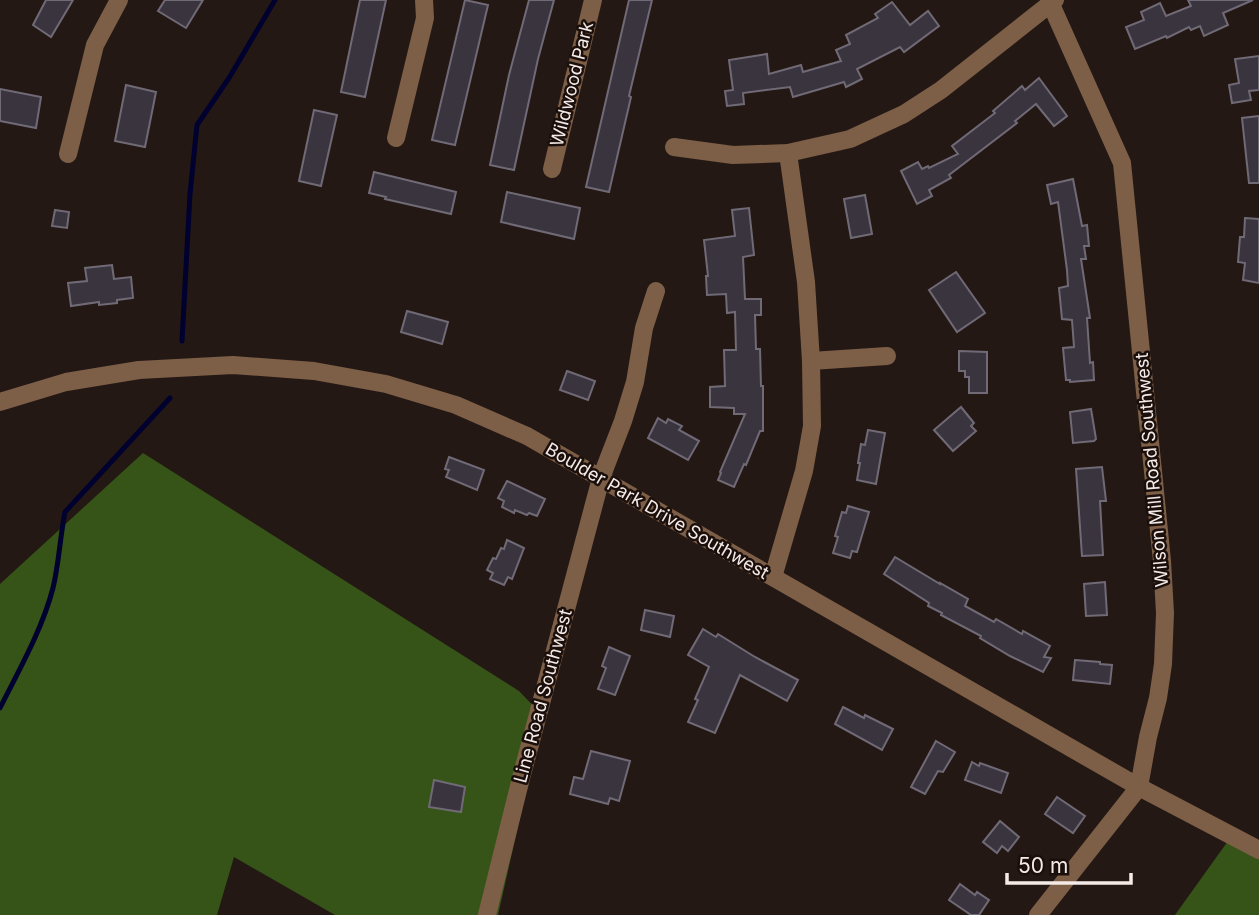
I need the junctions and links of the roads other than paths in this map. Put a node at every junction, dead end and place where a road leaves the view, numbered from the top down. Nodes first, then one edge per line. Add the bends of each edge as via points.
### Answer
1 (119, 0) edge
2 (424, 0) edge
3 (593, 0) edge
4 (1051, 1) edge
5 (396, 138) dead end
6 (674, 146) dead end
7 (788, 153) junction
8 (68, 154) dead end
9 (552, 169) dead end
10 (656, 291) dead end
11 (887, 356) dead end
12 (811, 361) junction
13 (0, 402) edge
14 (601, 478) junction
15 (773, 577) junction
16 (1139, 787) junction
17 (1259, 850) edge
18 (487, 915) edge
19 (1038, 915) edge

1 - 8 street via 95,45
2 - 5 street via 425,18
3 - 9 street, Wildwood Park
4 - 7 street via 941,90 904,114 850,139
4 - 16 street, Wilson Mill Road Southwest via 1122,163 1165,613 1158,698
6 - 7 street via 733,155
7 - 12 street via 806,282
10 - 14 street, Line Road Southwest via 635,382
11 - 12 street
12 - 15 street via 812,426 804,471
13 - 14 street, Boulder Park Drive Southwest via 66,382 139,370 233,365 314,371 386,384 456,405 527,436
14 - 15 street, Boulder Park Drive Southwest
14 - 18 street, Line Road Southwest
15 - 16 street, Boulder Park Drive Southwest
16 - 17 street, Boulder Park Drive Southwest
16 - 19 street, Wilson Mill Road Southwest

